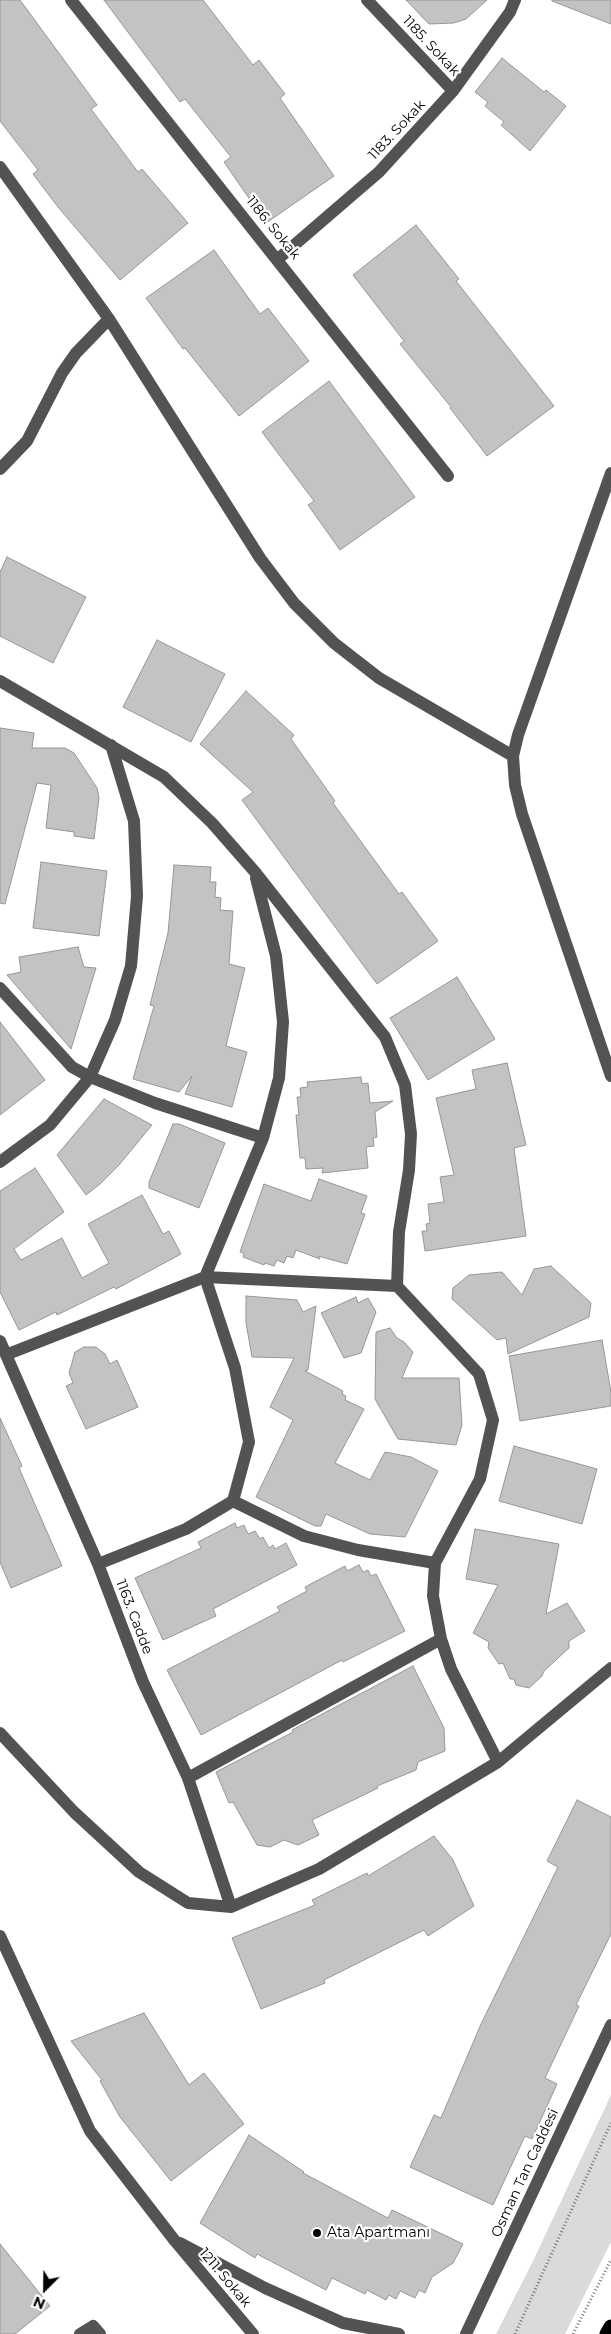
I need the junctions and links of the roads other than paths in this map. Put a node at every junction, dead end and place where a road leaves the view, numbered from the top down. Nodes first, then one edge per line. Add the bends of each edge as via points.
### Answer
1 (72, 0) edge
2 (367, 0) edge
3 (515, 0) edge
4 (453, 91) junction
5 (0, 167) edge
6 (278, 259) junction
7 (109, 319) junction
8 (0, 470) edge
9 (611, 473) edge
10 (448, 476) dead end
11 (0, 681) edge
12 (111, 745) junction
13 (513, 756) junction
14 (255, 872) junction
15 (0, 988) edge
16 (611, 1076) edge
17 (90, 1077) junction
18 (263, 1138) junction
19 (0, 1162) edge
20 (205, 1277) junction
21 (396, 1286) junction
22 (0, 1341) edge
23 (8, 1354) junction
24 (233, 1501) junction
25 (435, 1563) junction
26 (98, 1564) junction
27 (442, 1639) junction
28 (611, 1668) edge
29 (0, 1733) edge
30 (498, 1762) junction
31 (188, 1778) junction
32 (231, 1907) junction
33 (0, 1936) edge
34 (611, 2025) edge
35 (175, 2241) junction
36 (611, 2327) edge
37 (80, 2334) edge
38 (100, 2334) edge
39 (253, 2334) edge
40 (399, 2334) edge
41 (466, 2334) edge
42 (607, 2334) edge

1 - 6 street, 1186. Sokak
2 - 4 street, 1185. Sokak
3 - 4 street, 1183. Sokak via 510,12
4 - 6 street, 1183. Sokak via 379,172
5 - 7 street
6 - 10 street, 1186. Sokak
7 - 8 street via 76,353 62,373 28,441
7 - 13 street via 260,558 294,603 334,643 379,678
9 - 13 street
11 - 12 street
12 - 14 street via 164,777 212,823
12 - 17 street via 134,821 137,896 131,966 115,1020
13 - 16 street via 522,814
14 - 18 street via 276,956 283,1022 279,1078
14 - 21 street via 385,1037 406,1085 410,1170 399,1232
15 - 17 street via 72,1067
17 - 18 street via 155,1103
17 - 19 street via 50,1125
18 - 20 street
20 - 21 street
20 - 23 street
20 - 24 street via 235,1368 249,1442
21 - 25 street via 479,1374 492,1420 480,1480
22 - 23 street, 1163. Cadde
23 - 26 street, 1163. Cadde
24 - 25 street via 304,1536 358,1550
24 - 26 street via 186,1529
25 - 27 street via 432,1596
26 - 31 street, 1163. Cadde via 144,1682
27 - 30 street via 451,1670
27 - 31 street
28 - 30 street
29 - 32 street via 74,1812 139,1872 188,1903
30 - 32 street via 318,1869
31 - 32 street, 1163. Cadde
33 - 35 street, 1211. Sokak via 90,2130
34 - 41 street, Osman Tan Caddesi
35 - 39 street, 1211. Sokak
35 - 40 street via 343,2323
36 - 42 highway
37 - 38 street via 93,2326

